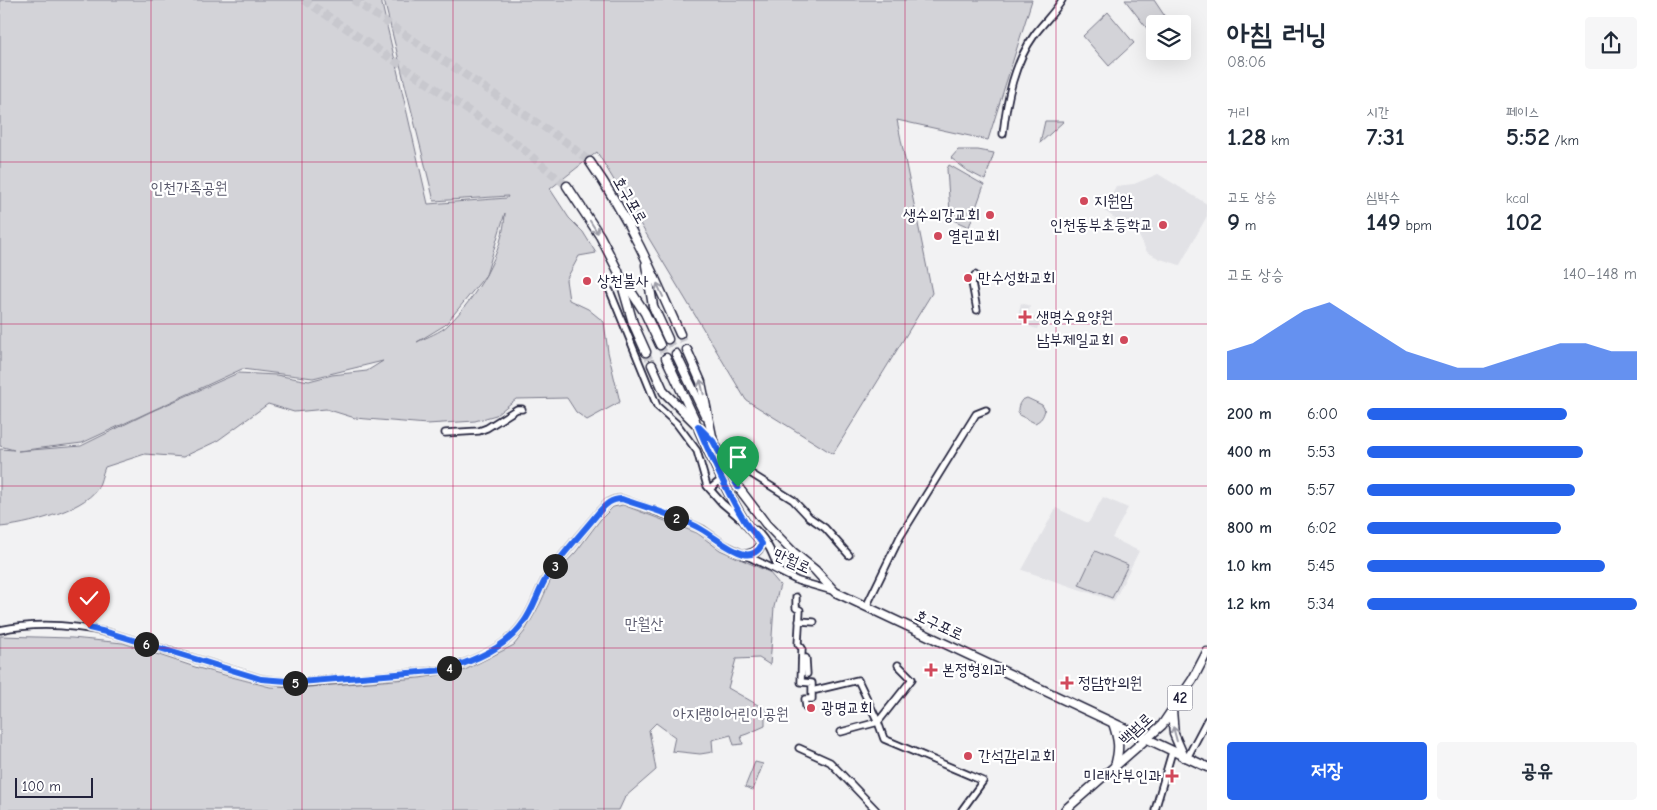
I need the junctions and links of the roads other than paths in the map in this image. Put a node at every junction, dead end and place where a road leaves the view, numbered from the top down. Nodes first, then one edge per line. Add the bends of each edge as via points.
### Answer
1 (1062, 0) edge
2 (1003, 134) dead end
3 (590, 162) tunnel mouth
4 (567, 186) tunnel mouth
5 (644, 252) junction
6 (618, 271) junction
7 (975, 275) dead end
8 (610, 291) dead end
9 (977, 310) dead end
10 (680, 334) tunnel mouth
11 (668, 338) tunnel mouth
12 (660, 345) tunnel mouth
13 (687, 350) tunnel mouth
14 (646, 352) tunnel mouth
15 (676, 354) tunnel mouth
16 (666, 358) tunnel mouth
17 (652, 365) tunnel mouth
18 (522, 409) dead end
19 (986, 410) dead end
20 (698, 426) junction
21 (710, 426) junction
22 (445, 433) dead end
23 (713, 441) junction
24 (746, 458) dead end
25 (748, 468) junction
26 (740, 472) dead end
27 (717, 483) dead end
28 (710, 489) junction
29 (747, 525) junction
30 (745, 555) junction
31 (849, 555) dead end
32 (779, 571) junction
33 (835, 592) junction
34 (796, 596) dead end
35 (866, 606) junction
36 (799, 621) junction
37 (814, 622) dead end
38 (0, 630) edge
39 (1207, 652) edge
40 (802, 658) junction
41 (898, 665) dead end
42 (807, 674) dead end
43 (816, 690) dead end
44 (806, 707) dead end
45 (1172, 710) junction
46 (1207, 720) edge
47 (878, 722) junction
48 (1114, 723) junction
49 (842, 732) dead end
50 (1147, 739) junction
51 (799, 748) dead end
52 (1172, 752) junction
53 (1185, 758) junction
54 (1115, 766) junction
55 (1207, 767) edge
56 (876, 810) edge
57 (962, 810) edge
58 (1065, 810) edge
59 (1155, 810) edge

1 - 2 street via 1034,35 1020,61 1009,91
3 - 5 main road, 호구포로
4 -> 6 main road via 600,236
10 -> 5 main road, 호구포로
5 - 11 main road, 호구포로 via 652,306
6 - 12 main road via 645,313
6 - 14 main road via 633,323
7 - 9 street via 972,283
8 - 28 street via 657,406 677,424 697,451
21 -> 13 main road, 호구포로 via 701,382
15 - 21 main road, 호구포로
16 - 20 main road, 호구포로
17 - 20 main road, 호구포로 via 664,392
18 - 22 street via 479,431
19 - 35 street via 976,414 900,537
20 - 23 main road, 호구포로
20 - 29 main road via 721,480
21 - 23 main road, 호구포로
23 - 33 main road, 호구포로 via 738,487 766,524
24 - 25 street
25 - 26 street
25 - 31 street via 750,473 793,500
27 - 28 street
28 - 29 street
29 - 30 main road via 762,544 753,554
29 - 32 street via 765,539
30 - 32 street, 만월로
30 - 38 street, 만월로 via 691,524 622,499 613,500 606,503 548,575 531,611 514,634 500,646 445,670 276,682 89,628 47,625
32 - 33 street, 만월로
33 - 35 main road, 호구포로
34 - 36 street
35 - 48 main road, 호구포로
36 - 37 street
36 - 40 street via 798,644 802,648
39 - 45 main road, 백범로 / 42
40 - 42 street via 806,658
40 - 44 street via 801,682 812,683 812,699 806,699
41 - 47 street via 912,679
43 - 47 street via 858,680
45 - 50 main road, 백범로 / 42
53 -> 45 main road via 1174,734
46 - 53 street
47 - 49 street
47 - 57 street via 884,738 983,781
48 - 50 main road, 호구포로
48 - 54 main road via 1119,742
50 - 52 main road, 호구포로
50 - 54 main road, 백범로 / 42
51 - 56 street via 830,762
52 - 53 main road, 호구포로
52 - 59 street
53 - 55 main road, 호구포로
54 - 58 main road, 백범로 / 42

